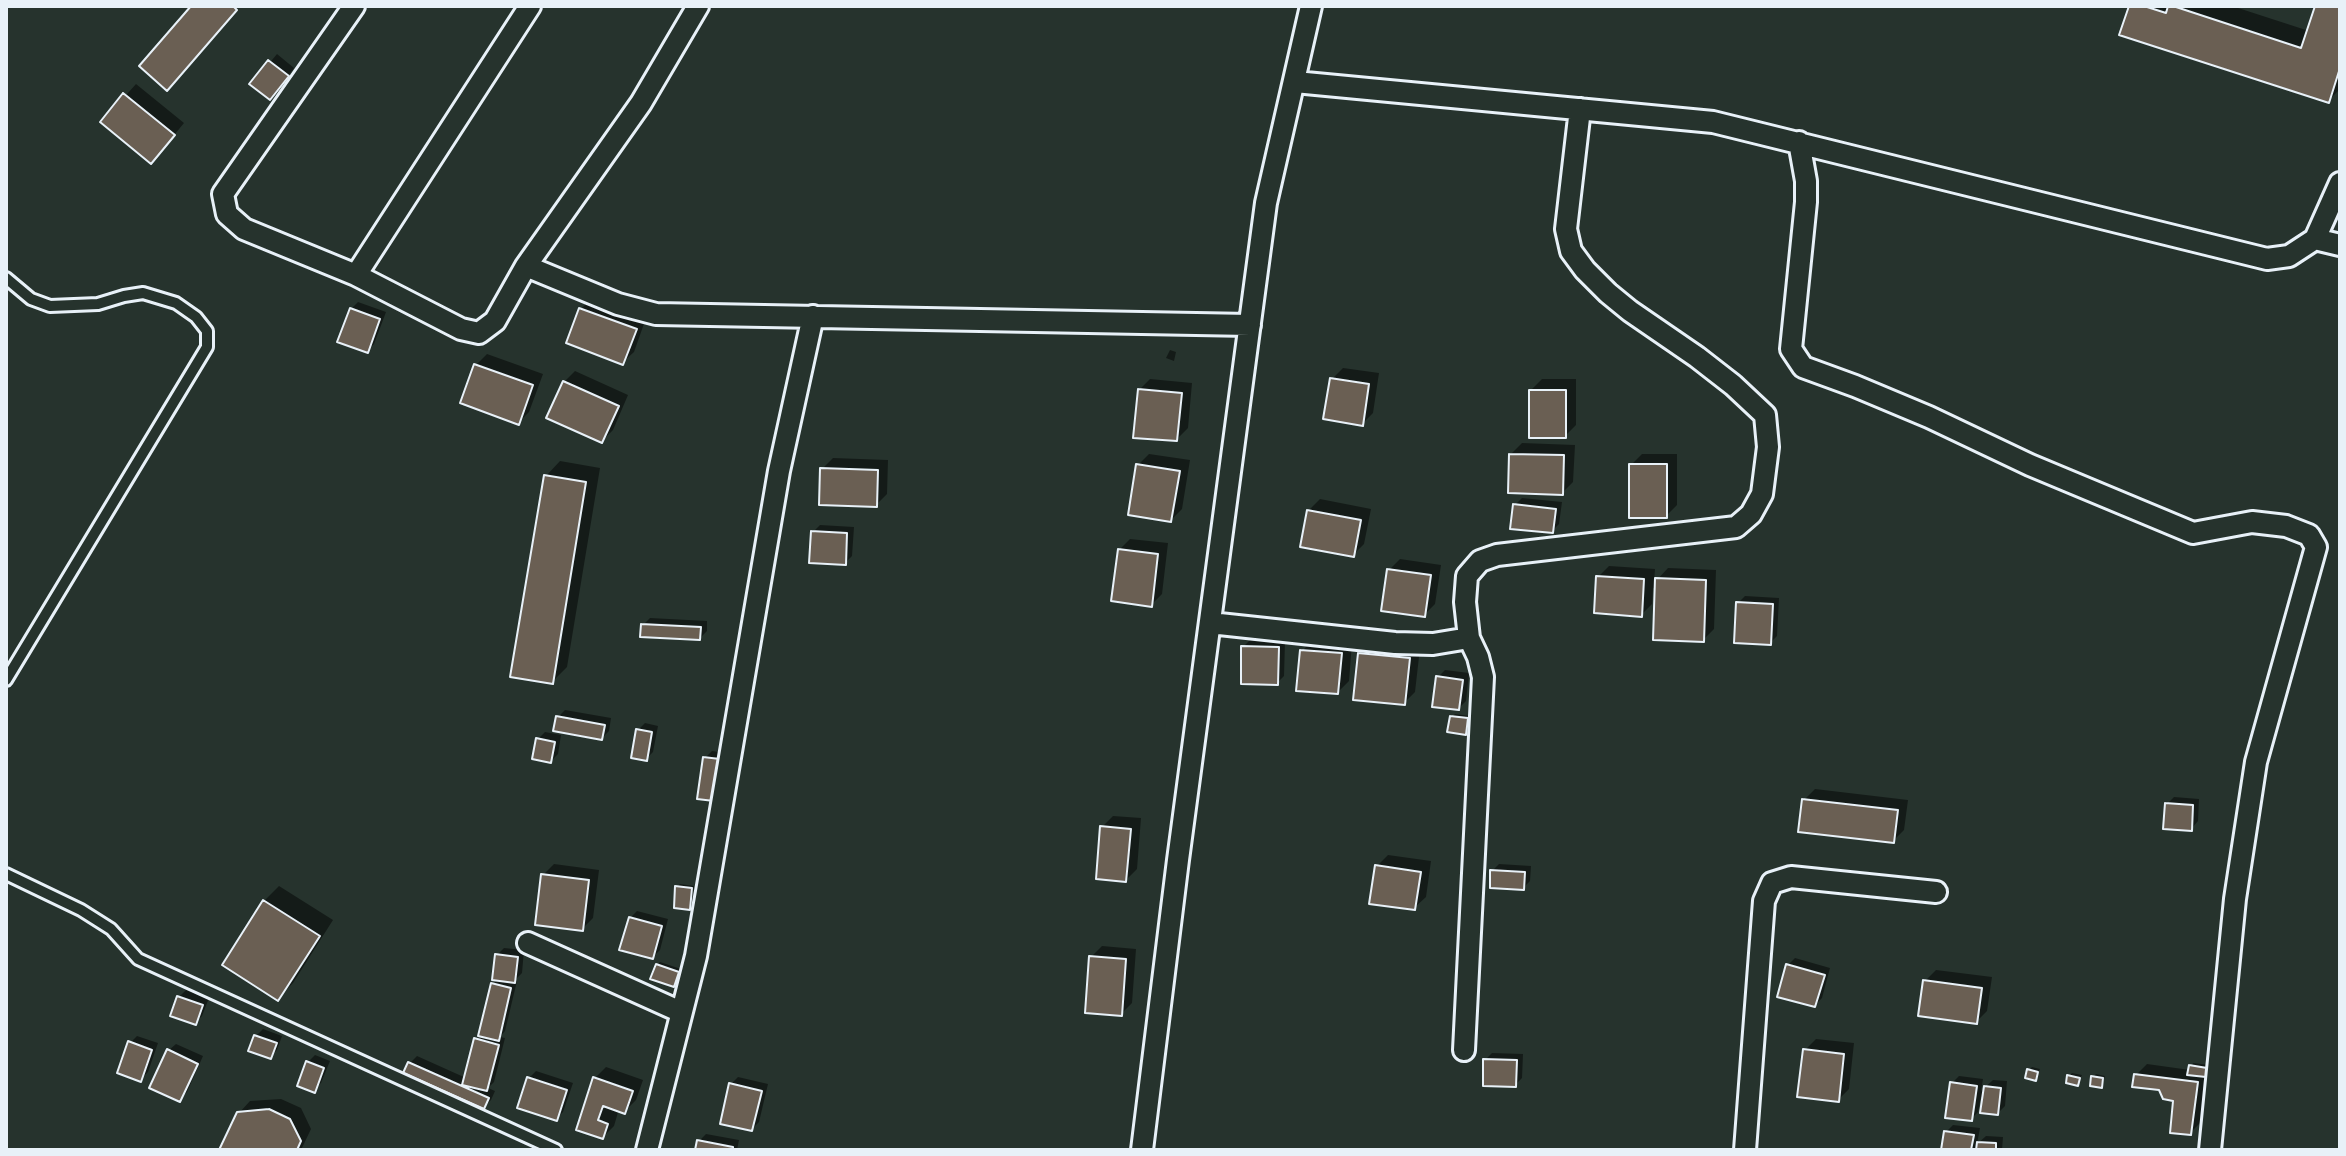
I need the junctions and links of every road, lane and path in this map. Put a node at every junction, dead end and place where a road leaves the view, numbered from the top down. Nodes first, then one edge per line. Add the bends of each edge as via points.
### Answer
1 (354, 6) edge
2 (530, 6) edge
3 (698, 6) edge
4 (1311, 6) edge
5 (1295, 82) junction
6 (1580, 109) junction
7 (1799, 142) junction
8 (2340, 183) edge
9 (2315, 239) junction
10 (2340, 245) edge
11 (526, 266) junction
12 (356, 275) junction
13 (6, 278) edge
14 (813, 316) junction
15 (1250, 325) junction
16 (1210, 623) junction
17 (1469, 638) junction
18 (6, 680) edge
19 (6, 874) edge
20 (1936, 892) dead end
21 (528, 943) dead end
22 (681, 1012) junction
23 (1464, 1050) dead end
24 (556, 1150) edge
25 (647, 1150) edge
26 (1142, 1150) edge
27 (1745, 1150) edge
28 (2210, 1150) edge

1 - 12 street via 223,194 227,214 244,229
2 - 12 street
3 - 11 street via 641,103
4 - 5 street
5 - 6 street
5 - 15 street via 1266,203
6 - 7 street via 1713,122
6 - 17 street via 1566,229 1571,251 1608,293 1709,366 1765,415 1768,447 1762,494 1736,527 1480,561 1467,576
7 - 9 street via 2267,259 2289,256
7 - 28 street via 1806,202 1791,349 1803,367 2193,533 2252,522 2286,526 2309,535 2316,547 2256,762 2235,899
8 - 9 street
9 - 10 street
11 - 12 street via 495,321 479,333 461,329
11 - 14 street via 656,314
13 - 18 lane via 31,299 50,306 98,304 143,293 176,303 207,331 207,347
14 - 15 street
14 - 22 street via 779,471 696,956
15 - 16 street
16 - 17 street via 1395,643
16 - 26 street
17 - 23 street via 1483,677
19 - 24 lane via 111,929 138,959
20 - 27 street via 1791,877 1772,883 1764,901
21 - 22 street
22 - 25 street

